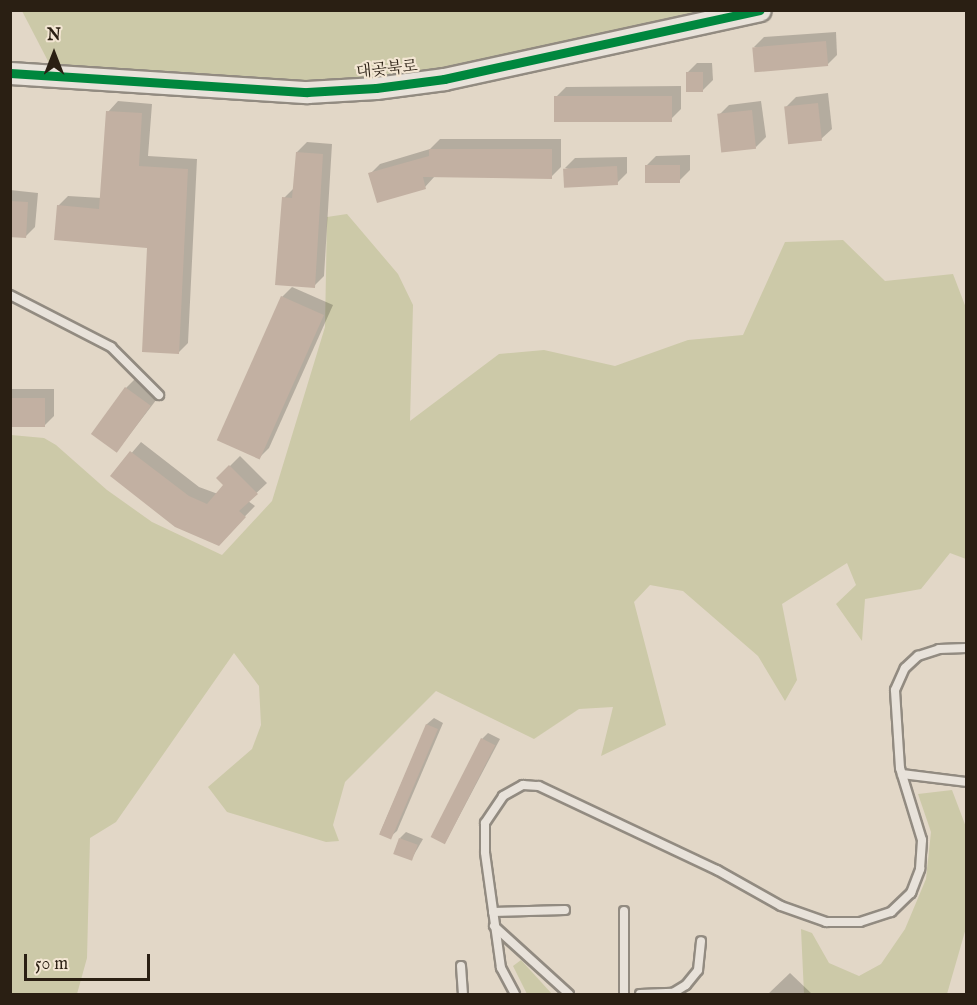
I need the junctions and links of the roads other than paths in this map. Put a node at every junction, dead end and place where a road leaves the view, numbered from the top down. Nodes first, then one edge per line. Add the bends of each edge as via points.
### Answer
1 (760, 10) edge
2 (10, 73) edge
3 (10, 295) edge
4 (159, 395) dead end
5 (966, 648) edge
6 (902, 774) junction
7 (966, 782) edge
8 (565, 910) dead end
9 (624, 911) dead end
10 (493, 912) junction
11 (494, 926) junction
12 (701, 941) dead end
13 (461, 966) dead end
14 (513, 993) edge
15 (463, 994) edge
16 (570, 994) edge
17 (624, 994) edge
18 (640, 994) edge

1 - 2 street, 대곶북로 via 444,79 376,88 307,92
3 - 4 lane via 111,347
5 - 6 lane via 939,649 918,656 905,668 895,690 894,716
6 - 7 lane
6 - 10 lane via 922,840 920,869 912,893 891,912 860,922 826,922 781,906 717,870 539,786 523,785 503,796 486,823
8 - 10 lane
9 - 17 lane
10 - 11 lane
11 - 14 lane via 501,968
11 - 16 lane
12 - 18 lane via 698,970 686,985 673,993
13 - 15 lane

